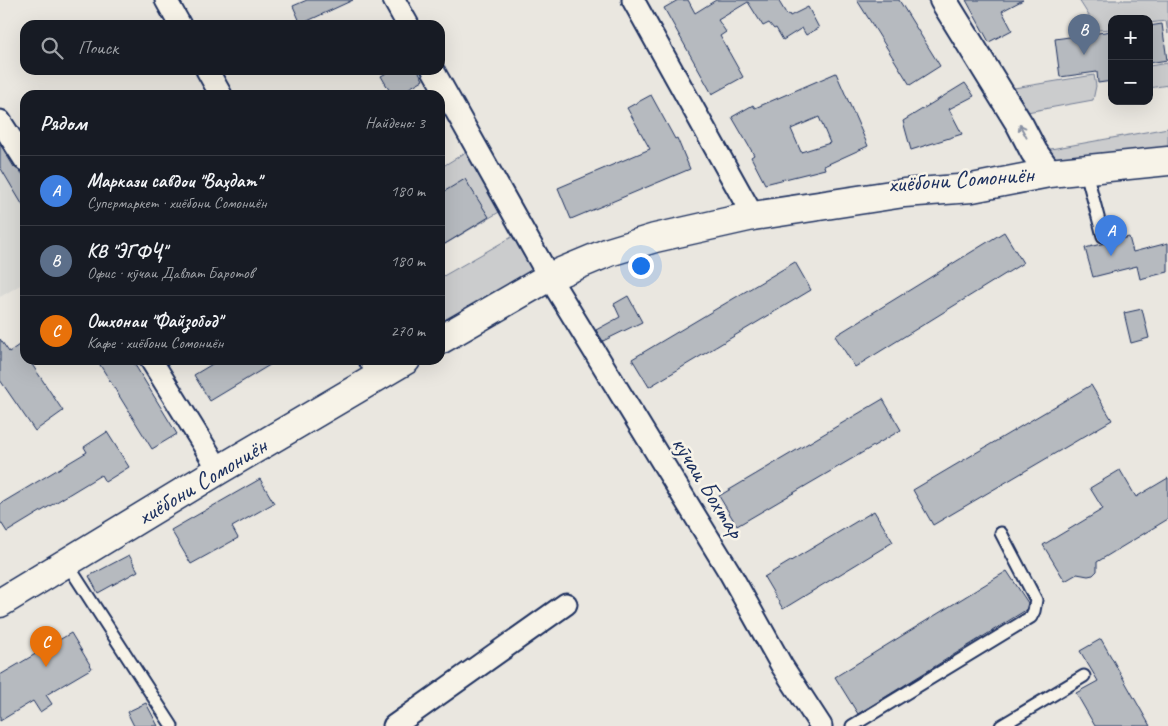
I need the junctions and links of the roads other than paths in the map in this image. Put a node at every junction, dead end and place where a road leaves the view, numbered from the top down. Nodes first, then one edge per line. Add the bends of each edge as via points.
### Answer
1 (166, 0) edge
2 (394, 0) edge
3 (632, 0) edge
4 (943, 0) edge
5 (177, 20) edge
6 (405, 20) edge
7 (210, 75) edge
8 (436, 75) edge
9 (218, 90) edge
10 (444, 90) edge
11 (445, 91) edge
12 (0, 121) edge
13 (20, 152) edge
14 (1168, 161) edge
15 (1085, 168) junction
16 (1049, 172) junction
17 (750, 210) junction
18 (1103, 236) dead end
19 (546, 271) junction
20 (445, 321) edge
21 (445, 337) edge
22 (154, 365) edge
23 (372, 365) edge
24 (215, 464) junction
25 (1001, 533) dead end
26 (63, 558) junction
27 (0, 587) edge
28 (0, 603) edge
29 (566, 604) dead end
30 (1084, 676) dead end
31 (172, 726) edge
32 (394, 726) edge
33 (821, 726) edge
34 (852, 726) edge
35 (1001, 726) edge

1 - 5 street
2 - 6 street
3 - 17 street
16 -> 4 street
7 - 9 street
8 - 10 street, кӯчаи Бохтар
11 - 19 street, кӯчаи Бохтар
12 - 13 street
14 - 15 highway, хиёбони Сомониён
15 - 16 highway, хиёбони Сомониён
15 - 18 lane
16 - 17 highway, хиёбони Сомониён via 972,188
17 - 19 highway, хиёбони Сомониён
19 - 20 highway, хиёбони Сомониён
19 - 21 highway, хиёбони Сомониён
19 - 33 street, кӯчаи Бохтар
22 - 24 street
23 - 24 highway, хиёбони Сомониён
24 - 26 highway, хиёбони Сомониён
25 - 34 lane via 1036,600 1031,617
26 - 27 highway, хиёбони Сомониён
26 - 28 highway, хиёбони Сомониён
26 - 31 lane
29 - 32 street
30 - 35 lane

